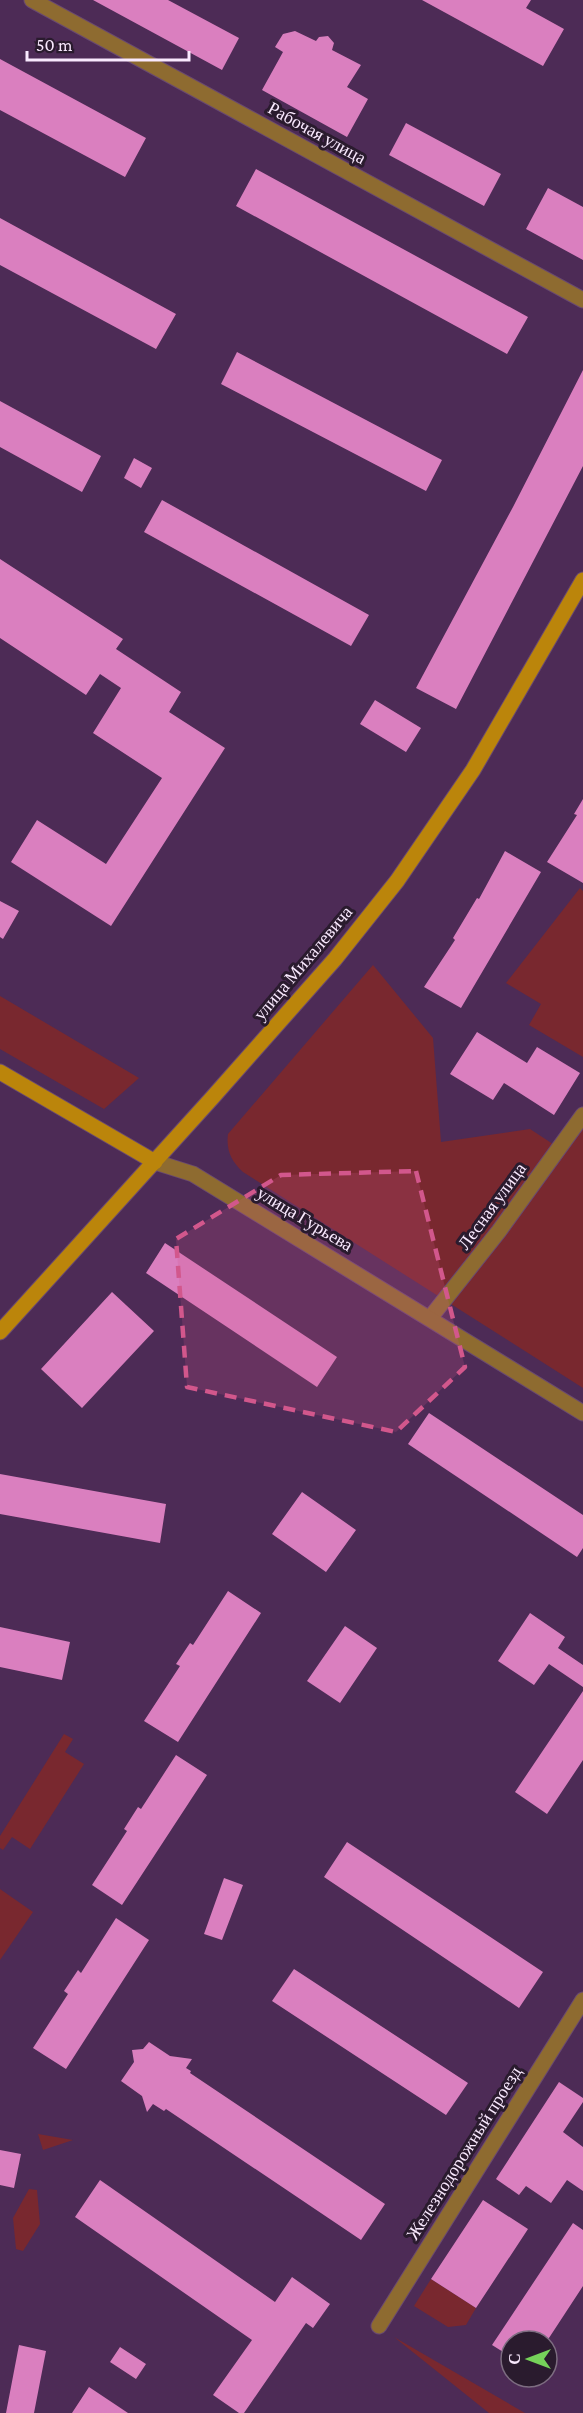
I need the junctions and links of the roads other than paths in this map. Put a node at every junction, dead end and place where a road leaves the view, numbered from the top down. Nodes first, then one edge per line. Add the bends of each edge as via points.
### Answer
1 (32, 0) edge
2 (583, 300) edge
3 (583, 580) edge
4 (0, 1072) edge
5 (583, 1115) edge
6 (155, 1162) junction
7 (430, 1318) junction
8 (0, 1332) edge
9 (583, 1413) edge
10 (583, 2000) edge
11 (378, 2326) dead end

1 - 2 street, Рабочая улица
3 - 6 main road, улица Михалевича via 473,770 397,881 335,959
4 - 6 main road, улица Гурьева
5 - 7 street, Лесная улица
6 - 7 street, улица Гурьева via 193,1174
6 - 8 main road, улица Михалевича
7 - 9 street, улица Гурьева
10 - 11 street, Железнодорожный проезд

